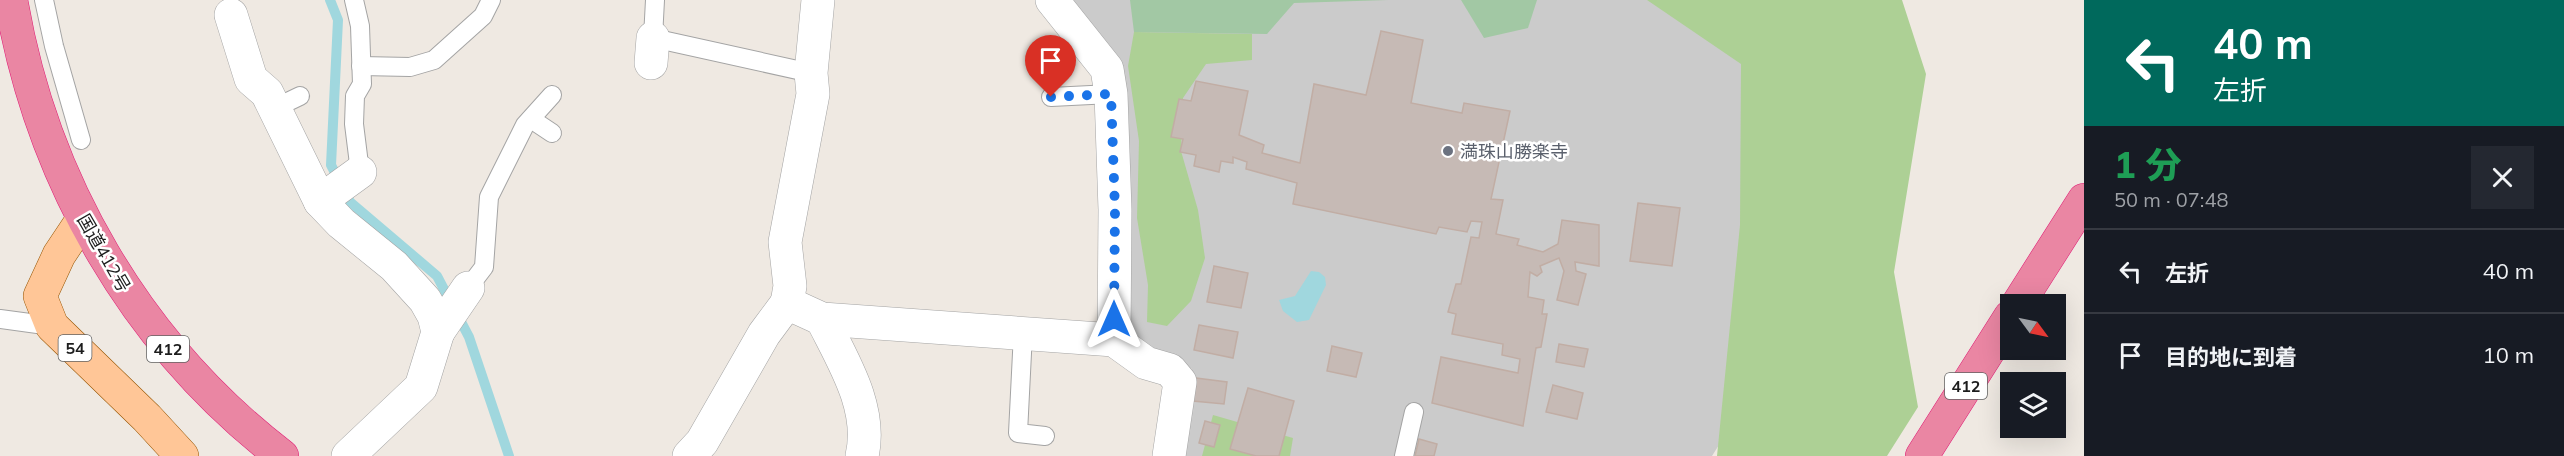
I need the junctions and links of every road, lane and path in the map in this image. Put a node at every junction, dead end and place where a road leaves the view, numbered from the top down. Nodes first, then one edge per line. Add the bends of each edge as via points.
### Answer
1 (11, 0) edge
2 (44, 0) edge
3 (354, 0) edge
4 (491, 0) edge
5 (655, 0) edge
6 (818, 0) edge
7 (1052, 0) edge
8 (231, 15) dead end
9 (361, 66) junction
10 (811, 73) junction
11 (1111, 94) junction
12 (552, 95) dead end
13 (1051, 97) dead end
14 (531, 118) junction
15 (552, 133) dead end
16 (81, 140) dead end
17 (360, 172) joint
18 (322, 200) junction
19 (2084, 200) edge
20 (83, 219) junction
21 (468, 288) joint
22 (2024, 294) edge
23 (787, 303) junction
24 (0, 318) edge
25 (822, 319) junction
26 (52, 326) junction
27 (439, 329) junction
28 (1023, 333) junction
29 (2000, 333) edge
30 (1114, 340) junction
31 (1414, 412) dead end
32 (1045, 436) dead end
33 (182, 456) edge
34 (282, 456) edge
35 (348, 456) edge
36 (689, 456) edge
37 (862, 456) edge
38 (1169, 456) edge
39 (1404, 456) edge
40 (1922, 456) edge

1 - 20 highway, 国道412号 / 412 via 19,48 48,140
2 - 16 lane
3 - 9 lane via 360,27
4 - 9 lane via 483,16 434,60 410,67
5 - 10 lane via 652,50
6 - 10 street
7 - 11 street via 1107,69
8 - 18 street via 251,79 267,93 287,102
9 - 17 lane via 362,84 355,96 354,124
10 - 23 street via 813,94 785,242 790,286
11 - 13 lane
11 - 30 street
12 - 14 lane
14 - 15 lane
14 - 21 lane via 489,197 484,267
17 - 18 street
18 - 27 street via 341,223 394,266 417,292
19 - 22 highway
20 - 26 main road, 54 via 59,255 40,296
20 - 34 highway, 国道412号 / 412 via 117,280 169,350 248,430
21 - 27 street
23 - 25 street
23 - 36 street via 764,334 702,442
24 - 26 lane
25 - 28 street
25 - 37 street via 853,379 862,414
26 - 33 main road, 54
27 - 35 street via 421,387
28 - 30 street
28 - 32 lane via 1018,433
29 - 40 highway, 412
30 - 38 street via 1146,363 1170,370 1180,382
31 - 39 lane

